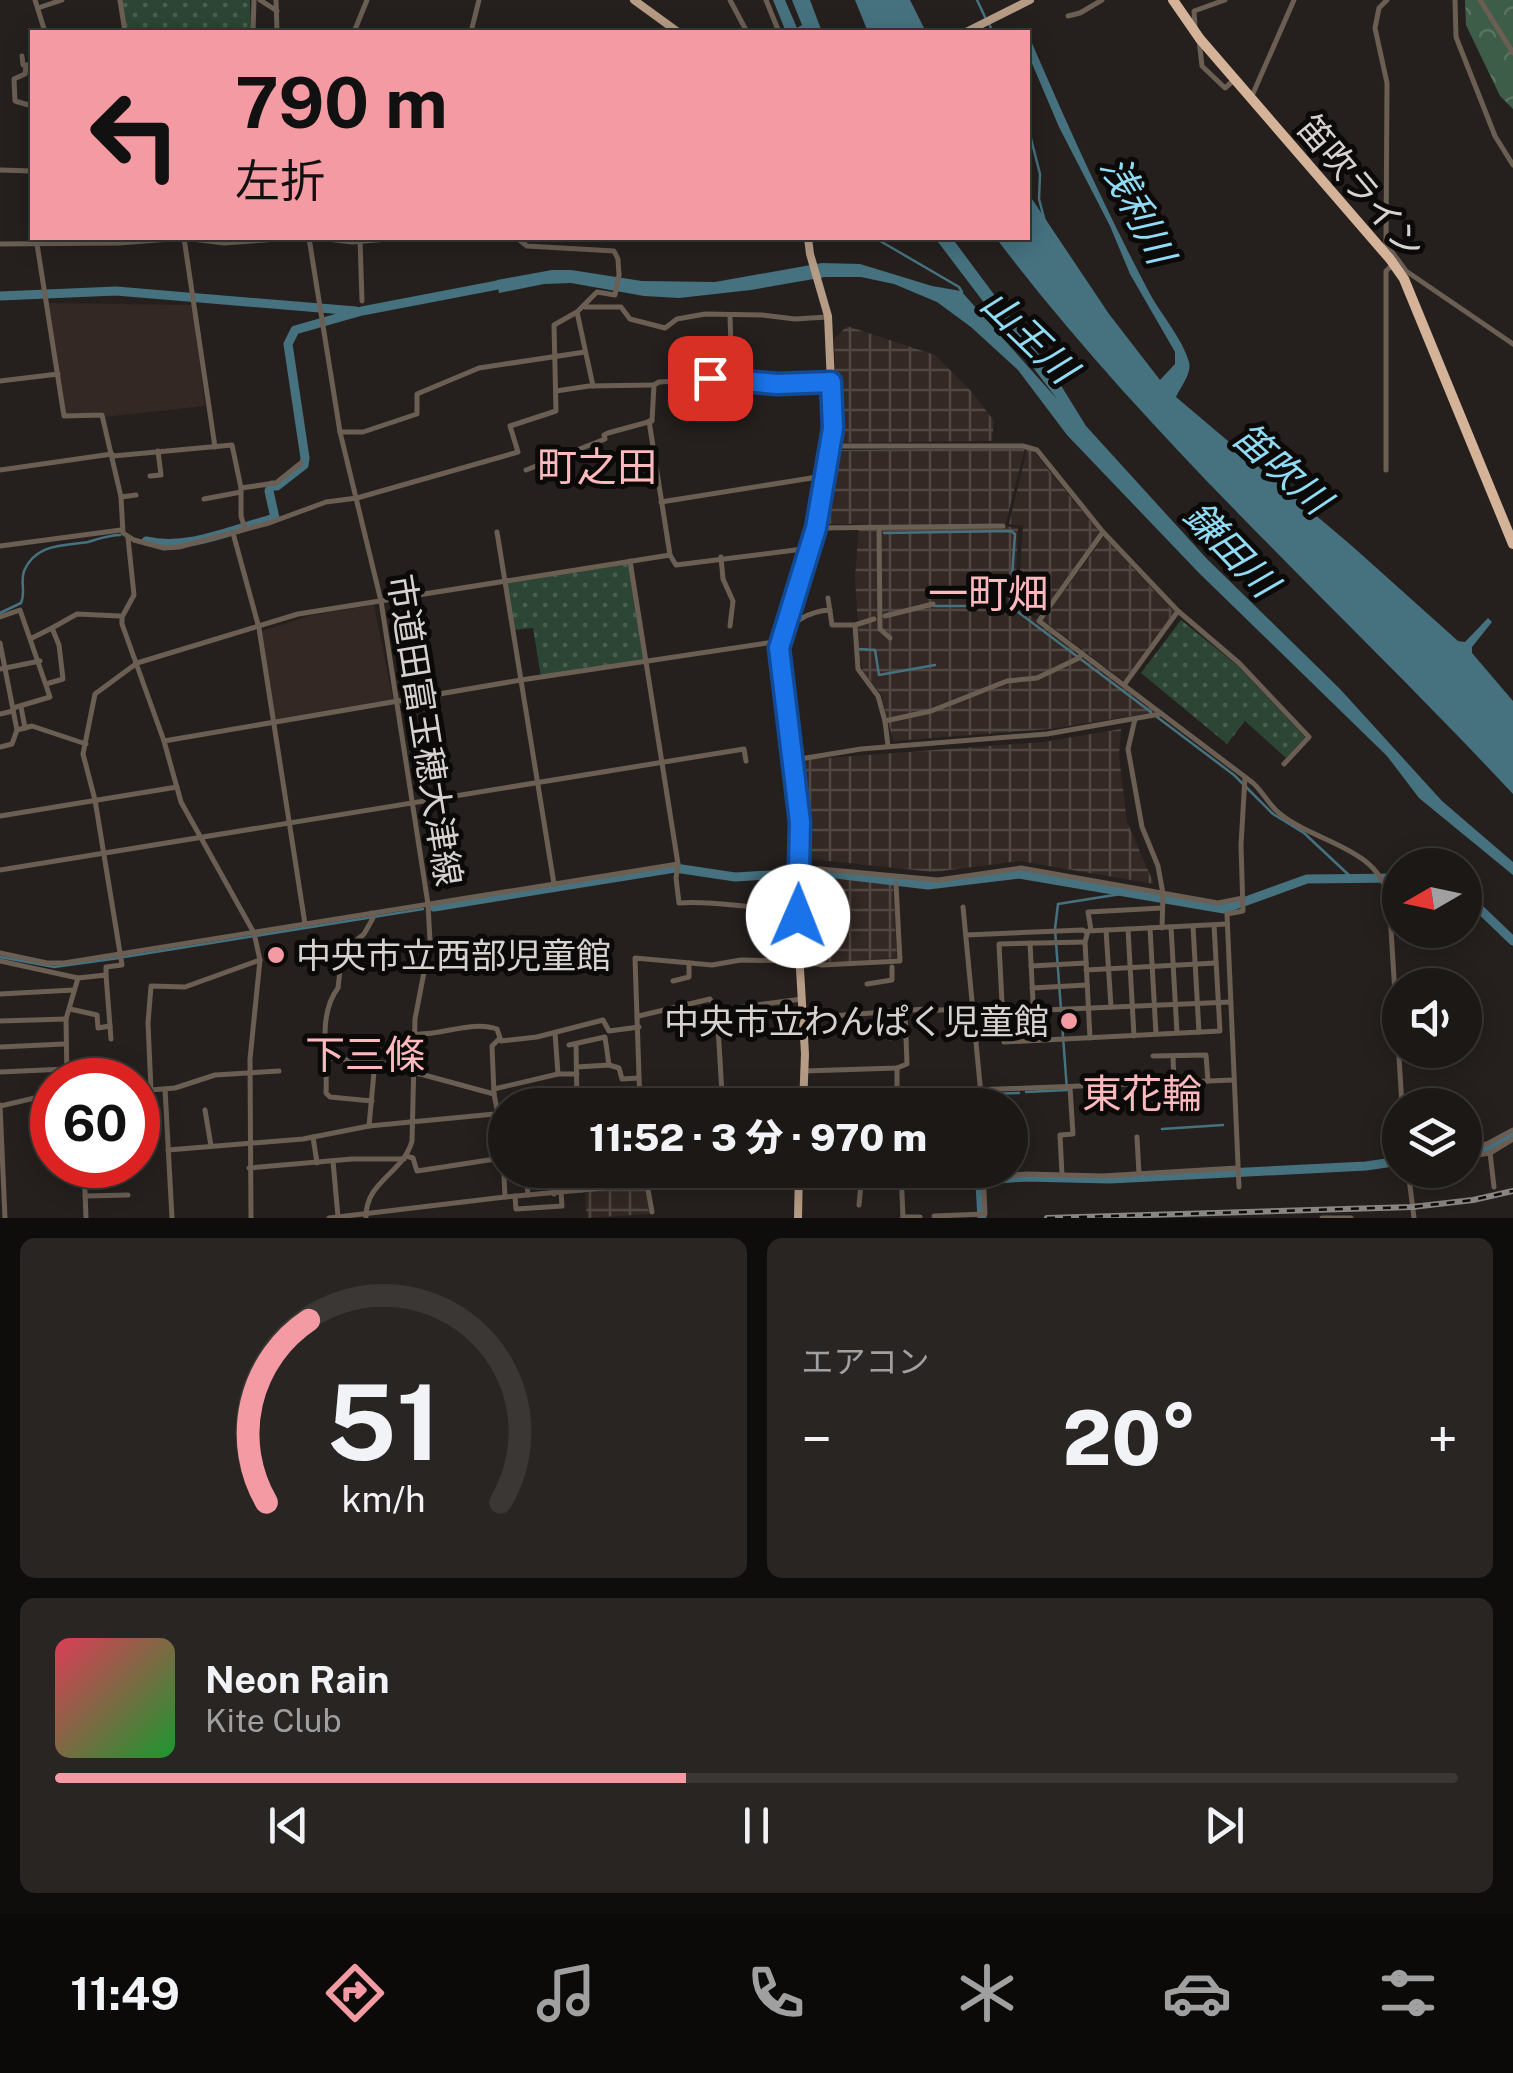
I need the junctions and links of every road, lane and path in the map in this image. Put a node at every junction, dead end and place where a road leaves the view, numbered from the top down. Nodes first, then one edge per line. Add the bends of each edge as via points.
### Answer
1 (35, 0) edge
2 (62, 0) edge
3 (120, 0) edge
4 (257, 0) edge
5 (276, 0) edge
6 (367, 0) edge
7 (479, 0) edge
8 (634, 0) edge
9 (730, 0) edge
10 (766, 0) edge
11 (1030, 0) edge
12 (1102, 0) edge
13 (1173, 0) edge
14 (1225, 0) edge
15 (1294, 0) edge
16 (1388, 0) edge
17 (1455, 0) edge
18 (1480, 0) edge
19 (38, 8) junction
20 (277, 11) junction
21 (1068, 16) dead end
22 (45, 30) edge
23 (125, 30) edge
24 (253, 30) edge
25 (277, 30) edge
26 (354, 30) edge
27 (472, 30) edge
28 (675, 30) edge
29 (746, 30) edge
30 (777, 30) edge
31 (970, 30) edge
32 (1196, 34) junction
33 (1513, 54) edge
34 (22, 56) dead end
35 (30, 65) edge
36 (13, 88) junction
37 (0, 90) edge
38 (1251, 98) junction
39 (30, 106) edge
40 (1513, 165) edge
41 (0, 170) edge
42 (30, 172) edge
43 (135, 240) edge
44 (184, 240) edge
45 (200, 240) edge
46 (265, 240) edge
47 (309, 240) edge
48 (360, 240) edge
49 (520, 240) edge
50 (808, 240) edge
51 (0, 244) edge
52 (37, 244) junction
53 (1396, 262) junction
54 (362, 300) dead end
55 (580, 310) junction
56 (730, 314) junction
57 (828, 316) junction
58 (1513, 344) edge
59 (585, 352) junction
60 (554, 355) junction
61 (58, 374) junction
62 (732, 378) junction
63 (0, 382) edge
64 (831, 382) junction
65 (654, 385) junction
66 (593, 386) junction
67 (556, 390) junction
68 (649, 422) junction
69 (340, 432) junction
70 (829, 446) junction
71 (215, 447) junction
72 (158, 451) junction
73 (113, 455) junction
74 (301, 463) dead end
75 (0, 470) edge
76 (526, 470) dead end
77 (1386, 470) dead end
78 (150, 476) dead end
79 (824, 476) junction
80 (241, 490) junction
81 (136, 495) dead end
82 (121, 497) junction
83 (356, 498) junction
84 (204, 500) dead end
85 (661, 502) junction
86 (1002, 526) dead end
87 (245, 528) junction
88 (816, 528) junction
89 (879, 528) junction
90 (122, 530) junction
91 (233, 532) junction
92 (497, 532) dead end
93 (1103, 532) junction
94 (128, 538) junction
95 (1513, 544) edge
96 (0, 546) edge
97 (811, 548) junction
98 (670, 555) junction
99 (722, 557) junction
100 (630, 561) junction
101 (505, 581) junction
102 (828, 598) dead end
103 (381, 600) junction
104 (933, 604) dead end
105 (830, 610) junction
106 (1178, 611) junction
107 (0, 616) edge
108 (122, 616) junction
109 (885, 616) dead end
110 (874, 619) dead end
111 (855, 625) junction
112 (730, 626) dead end
113 (52, 628) junction
114 (259, 628) junction
115 (32, 638) junction
116 (890, 638) dead end
117 (780, 640) junction
118 (0, 642) edge
119 (1082, 653) junction
120 (40, 661) junction
121 (646, 662) junction
122 (138, 663) junction
123 (3, 668) edge
124 (522, 680) junction
125 (46, 684) junction
126 (1124, 685) junction
127 (398, 700) junction
128 (16, 708) junction
129 (0, 714) edge
130 (1162, 714) junction
131 (1135, 718) junction
132 (885, 721) junction
133 (272, 722) junction
134 (25, 728) junction
135 (16, 730) junction
136 (164, 741) junction
137 (86, 744) junction
138 (888, 746) junction
139 (0, 748) edge
140 (746, 761) dead end
141 (662, 762) junction
142 (791, 762) junction
143 (1284, 764) dead end
144 (1245, 777) junction
145 (537, 782) junction
146 (177, 787) junction
147 (95, 800) junction
148 (414, 802) junction
149 (0, 816) edge
150 (289, 824) junction
151 (202, 838) junction
152 (103, 853) junction
153 (678, 867) junction
154 (0, 870) edge
155 (799, 871) junction
156 (554, 884) junction
157 (896, 884) dead end
158 (1163, 899) junction
159 (1243, 901) junction
160 (428, 904) junction
161 (963, 906) dead end
162 (798, 908) junction
163 (372, 915) junction
164 (305, 924) junction
165 (1227, 924) junction
166 (1214, 925) junction
167 (1193, 926) junction
168 (1171, 927) junction
169 (1150, 928) junction
170 (1162, 928) junction
171 (1106, 930) junction
172 (1128, 930) junction
173 (1088, 931) junction
174 (254, 935) junction
175 (966, 935) junction
176 (1084, 942) junction
177 (1030, 943) junction
178 (0, 953) edge
179 (121, 954) junction
180 (260, 960) junction
181 (800, 961) junction
182 (0, 962) edge
183 (1216, 962) junction
184 (689, 964) junction
185 (1195, 964) junction
186 (1173, 965) junction
187 (1031, 966) junction
188 (1152, 966) junction
189 (892, 967) dead end
190 (1086, 967) junction
191 (1130, 968) junction
192 (1108, 969) junction
193 (106, 975) junction
194 (78, 978) junction
195 (674, 981) dead end
196 (867, 984) dead end
197 (1087, 986) junction
198 (1032, 988) junction
199 (74, 990) junction
200 (0, 994) edge
201 (802, 998) junction
202 (1231, 1002) junction
203 (1218, 1003) junction
204 (1176, 1004) junction
205 (1197, 1004) junction
206 (1132, 1006) junction
207 (1154, 1006) junction
208 (1110, 1007) junction
209 (1088, 1008) junction
210 (68, 1009) junction
211 (717, 1010) junction
212 (905, 1010) junction
213 (889, 1011) junction
214 (974, 1011) junction
215 (1033, 1011) junction
216 (1003, 1012) junction
217 (639, 1016) junction
218 (804, 1018) junction
219 (66, 1019) junction
220 (0, 1021) edge
221 (110, 1026) junction
222 (639, 1026) junction
223 (555, 1032) junction
224 (1199, 1032) junction
225 (414, 1034) junction
226 (1156, 1034) junction
227 (1177, 1034) junction
228 (1134, 1036) junction
229 (500, 1038) junction
230 (891, 1038) dead end
231 (1090, 1038) junction
232 (111, 1039) dead end
233 (1035, 1040) junction
234 (64, 1044) junction
235 (0, 1047) edge
236 (1152, 1056) dead end
237 (1172, 1056) junction
238 (65, 1058) edge
239 (150, 1058) edge
240 (328, 1058) junction
241 (375, 1061) junction
242 (609, 1066) junction
243 (897, 1068) junction
244 (413, 1069) junction
245 (577, 1070) junction
246 (30, 1071) edge
247 (279, 1071) dead end
248 (804, 1071) junction
249 (0, 1072) edge
250 (251, 1073) junction
251 (558, 1074) junction
252 (640, 1078) junction
253 (1234, 1080) junction
254 (1208, 1082) junction
255 (1174, 1083) junction
256 (494, 1088) edge
257 (508, 1088) edge
258 (577, 1088) edge
259 (640, 1088) edge
260 (722, 1088) edge
261 (804, 1088) edge
262 (897, 1088) edge
263 (982, 1088) edge
264 (1069, 1088) junction
265 (1401, 1088) edge
266 (160, 1089) edge
267 (165, 1089) junction
268 (488, 1090) edge
269 (1028, 1090) edge
270 (30, 1099) edge
271 (372, 1101) junction
272 (0, 1106) edge
273 (205, 1110) dead end
274 (488, 1116) edge
275 (412, 1124) junction
276 (369, 1126) junction
277 (1513, 1130) edge
278 (313, 1137) junction
279 (1137, 1138) dead end
280 (1513, 1139) edge
281 (249, 1144) junction
282 (1482, 1145) edge
283 (210, 1146) junction
284 (168, 1150) junction
285 (1490, 1154) junction
286 (1482, 1155) edge
287 (405, 1157) junction
288 (488, 1160) edge
289 (333, 1161) junction
290 (317, 1163) junction
291 (249, 1168) junction
292 (1238, 1171) junction
293 (1140, 1174) junction
294 (1028, 1175) edge
295 (1062, 1175) junction
296 (1238, 1187) dead end
297 (1494, 1187) dead end
298 (85, 1188) edge
299 (504, 1188) edge
300 (527, 1188) edge
301 (557, 1188) edge
302 (603, 1188) edge
303 (649, 1188) edge
304 (799, 1188) edge
305 (861, 1188) edge
306 (901, 1188) edge
307 (983, 1188) edge
308 (1410, 1188) edge
309 (581, 1190) joint
310 (558, 1193) junction
311 (128, 1195) dead end
312 (528, 1195) junction
313 (2, 1196) edge
314 (85, 1196) junction
315 (515, 1196) junction
316 (505, 1197) junction
317 (859, 1206) dead end
318 (652, 1212) dead end
319 (3, 1215) edge
320 (366, 1216) edge
321 (934, 1216) edge
322 (338, 1217) edge
323 (920, 1217) edge
324 (86, 1218) edge
325 (172, 1218) edge
326 (251, 1218) edge
327 (329, 1218) edge
328 (798, 1218) edge
329 (903, 1218) edge
330 (1322, 1218) edge
331 (1351, 1218) edge
332 (1414, 1218) edge

1 - 19 street
2 - 19 street
3 - 23 street
4 - 20 street
4 - 24 street
5 - 20 street
6 - 26 street
7 - 27 street
8 - 28 main road
9 - 29 street
10 - 30 street
11 - 31 main road
12 - 21 street
13 - 32 highway, 笛吹ライン
14 - 32 street via 1194,11
15 - 38 street
16 - 53 street via 1375,28 1386,83 1386,244
17 - 40 street via 1456,37
18 - 33 street
19 - 22 street
20 - 25 street
32 - 38 highway, 笛吹ライン
34 - 35 street via 23,66
35 - 36 street
36 - 37 street
36 - 39 street via 15,102
38 - 53 highway, 笛吹ライン
41 - 42 street
43 - 52 street
44 - 71 street
45 - 46 street
47 - 69 street, 市道田富玉穂大津線
48 - 54 street
49 - 55 street via 527,246 614,251 615,295 599,292
50 - 57 main road
51 - 52 street
52 - 61 street
53 - 58 street
53 - 77 street via 1386,271
53 - 95 highway, 笛吹ライン
55 - 56 street via 621,307 630,320 665,328 677,320
55 - 59 street
55 - 60 street via 554,326
56 - 57 street
56 - 62 street
57 - 64 main road
59 - 60 street
59 - 66 street
60 - 67 street
60 - 69 street via 468,372 417,394 417,414 364,432
61 - 63 street
61 - 73 street via 64,416 102,415
62 - 64 street
62 - 65 street
64 - 70 main road
65 - 66 street
65 - 68 street
66 - 67 street
67 - 83 street via 556,411 510,426 518,452
68 - 76 street
68 - 85 street
69 - 83 street, 市道田富玉穂大津線
70 - 79 main road
70 - 93 street via 1036,450
71 - 72 street
71 - 80 street via 235,448
72 - 73 street
72 - 78 street via 161,475
73 - 75 street
73 - 82 street
74 - 80 street via 276,483
79 - 85 street
79 - 88 main road
80 - 84 street
80 - 87 street
81 - 82 street
82 - 90 street
83 - 87 street
83 - 103 street, 市道田富玉穂大津線
85 - 98 street
86 - 89 street
87 - 91 street
88 - 89 street
88 - 97 main road
89 - 116 street via 880,629
90 - 94 street
90 - 96 street
91 - 94 street via 171,548
91 - 114 street
92 - 101 street
93 - 106 street
93 - 119 street via 1039,621
94 - 108 street via 134,595
97 - 99 street
97 - 117 main road
98 - 99 street via 676,564
98 - 100 street
99 - 112 street via 733,601
100 - 101 street
100 - 121 street
101 - 103 street
101 - 124 street
102 - 105 street
103 - 114 street
103 - 127 street, 市道田富玉穂大津線
104 - 109 street
105 - 111 street via 832,626
105 - 117 street via 813,610
106 - 126 street
106 - 143 street via 1309,737
107 - 115 street via 20,610
108 - 113 street via 77,614
108 - 122 street
110 - 111 street
111 - 132 street via 858,668 878,696
113 - 115 street
113 - 125 street via 63,679
114 - 122 street
114 - 133 street
115 - 120 street
117 - 121 street
117 - 142 main road
118 - 123 street
119 - 126 street
119 - 132 street via 1037,678 1007,681
120 - 123 street
120 - 125 street
121 - 124 street
121 - 141 street
122 - 136 street
122 - 137 street via 96,694
123 - 128 street
124 - 127 street
124 - 145 street
125 - 128 street via 50,697
126 - 130 street
127 - 133 street
127 - 148 street, 市道田富玉穂大津線
128 - 129 street
128 - 134 street
128 - 135 street
130 - 131 street
130 - 144 street
131 - 138 street via 1047,734
131 - 158 street via 1128,749
132 - 138 street
133 - 136 street
133 - 150 street
134 - 135 street
134 - 137 street
135 - 139 street via 12,744
136 - 146 street
137 - 147 street
138 - 142 street
140 - 141 street via 744,749
141 - 145 street
141 - 153 street
142 - 155 main road
144 - 159 street
144 - 265 street via 1280,814 1363,859 1384,881
145 - 148 street
145 - 156 street
146 - 147 street
146 - 151 street
147 - 149 street
147 - 152 street
148 - 150 street
148 - 160 street, 市道田富玉穂大津線
150 - 151 street
150 - 164 street
151 - 152 street
151 - 174 street
152 - 154 street
152 - 179 street
153 - 156 street
153 - 162 street via 679,904
155 - 158 street via 933,880 1021,868
155 - 162 main road
156 - 160 street
157 - 181 street via 900,961
158 - 159 street
158 - 170 street
158 - 173 street via 1088,912
159 - 165 street via 1243,911 1227,914
160 - 163 street
160 - 225 street, 市道田富玉穂大津線 via 430,941
161 - 175 street
162 - 181 main road
163 - 164 street
163 - 240 street via 364,934 342,952 338,988 326,1012
164 - 174 street
165 - 166 street
165 - 202 street
166 - 167 street
166 - 183 street
167 - 168 street
167 - 185 street
168 - 170 street
168 - 186 street
169 - 170 street
169 - 172 street
169 - 188 street
171 - 172 street
171 - 173 street
171 - 192 street
172 - 191 street
173 - 175 street
173 - 176 street
174 - 179 street
174 - 180 street
175 - 214 street
176 - 177 street
176 - 190 street
177 - 187 street
177 - 216 street via 999,944
178 - 179 street via 53,963
179 - 193 street via 122,966 106,968
180 - 239 street via 185,986 151,986
180 - 250 street
181 - 184 street
181 - 201 main road
182 - 194 street
183 - 185 street
183 - 203 street
184 - 195 street via 688,977
184 - 217 street via 635,958
185 - 186 street
185 - 205 street
186 - 188 street
186 - 204 street
187 - 190 street
187 - 198 street
188 - 191 street
188 - 207 street
189 - 196 street via 892,980
190 - 192 street
190 - 197 street
191 - 192 street
191 - 206 street
192 - 208 street
193 - 194 street
193 - 221 street
194 - 199 street
197 - 198 street
197 - 209 street
198 - 215 street
199 - 200 street
199 - 210 street
201 - 211 street
201 - 218 main road
202 - 203 street
202 - 253 street
203 - 205 street
203 - 224 street via 1220,1031
204 - 205 street
204 - 207 street
204 - 227 street
205 - 224 street
206 - 207 street
206 - 208 street
206 - 228 street
207 - 226 street
208 - 209 street
209 - 215 street
209 - 231 street
210 - 219 street
210 - 221 street via 96,1015 98,1028
211 - 217 street via 710,998
211 - 260 street
212 - 213 street
212 - 214 street
212 - 243 street via 909,1060
213 - 218 street
213 - 230 street
214 - 216 street
214 - 263 street
215 - 216 street
215 - 233 street
216 - 233 street via 1004,1042
217 - 222 street
218 - 248 main road
219 - 220 street
219 - 234 street
221 - 232 street
222 - 223 street via 609,1031 603,1020
222 - 252 street
223 - 229 street
223 - 251 street
224 - 227 street
225 - 229 street via 487,1026
225 - 244 street, 市道田富玉穂大津線
226 - 227 street
226 - 228 street
228 - 231 street
229 - 256 street via 492,1046
231 - 233 street
234 - 235 street
234 - 238 street
236 - 237 street
237 - 254 street via 1206,1055
237 - 255 street
240 - 241 street
240 - 271 street via 330,1097
241 - 244 street
241 - 271 street
242 - 245 street
242 - 245 street via 605,1037 573,1045
242 - 252 street via 619,1068 622,1078
243 - 248 street
243 - 262 street
244 - 268 street
244 - 275 street, 市道田富玉穂大津線
245 - 251 street
245 - 258 street
246 - 249 street
247 - 250 street
248 - 261 main road
250 - 267 street
250 - 281 street
251 - 257 street
252 - 259 street
253 - 254 street
253 - 292 street
254 - 255 street
255 - 264 street
264 - 269 street
264 - 295 street via 1073,1134 1060,1135
266 - 267 street
267 - 284 street
270 - 272 street
271 - 276 street
272 - 313 street
273 - 283 street
274 - 275 street
275 - 276 street
275 - 287 street, 市道田富玉穂大津線
276 - 278 street
277 - 282 street
278 - 281 street
278 - 290 street
279 - 293 street
280 - 285 street
281 - 283 street
281 - 291 street
283 - 284 street
284 - 325 street
285 - 286 street
285 - 297 street
287 - 288 street via 413,1158 417,1171
287 - 289 street
287 - 320 street via 372,1190
289 - 290 street
289 - 322 street
290 - 291 street
291 - 326 street
292 - 293 street
292 - 296 street
293 - 295 street
294 - 295 street
298 - 314 street
299 - 316 street
300 - 312 street
301 - 310 street
302 - 309 street
303 - 318 street
304 - 328 main road
305 - 317 street
306 - 329 street
307 - 321 street via 982,1214
308 - 332 street
309 - 310 street
310 - 312 street
310 - 315 street via 562,1206 516,1209
311 - 314 street
312 - 315 street
313 - 319 street
314 - 324 street
315 - 316 street
316 - 320 street
320 - 322 street
322 - 327 street
323 - 329 street
330 - 331 street

